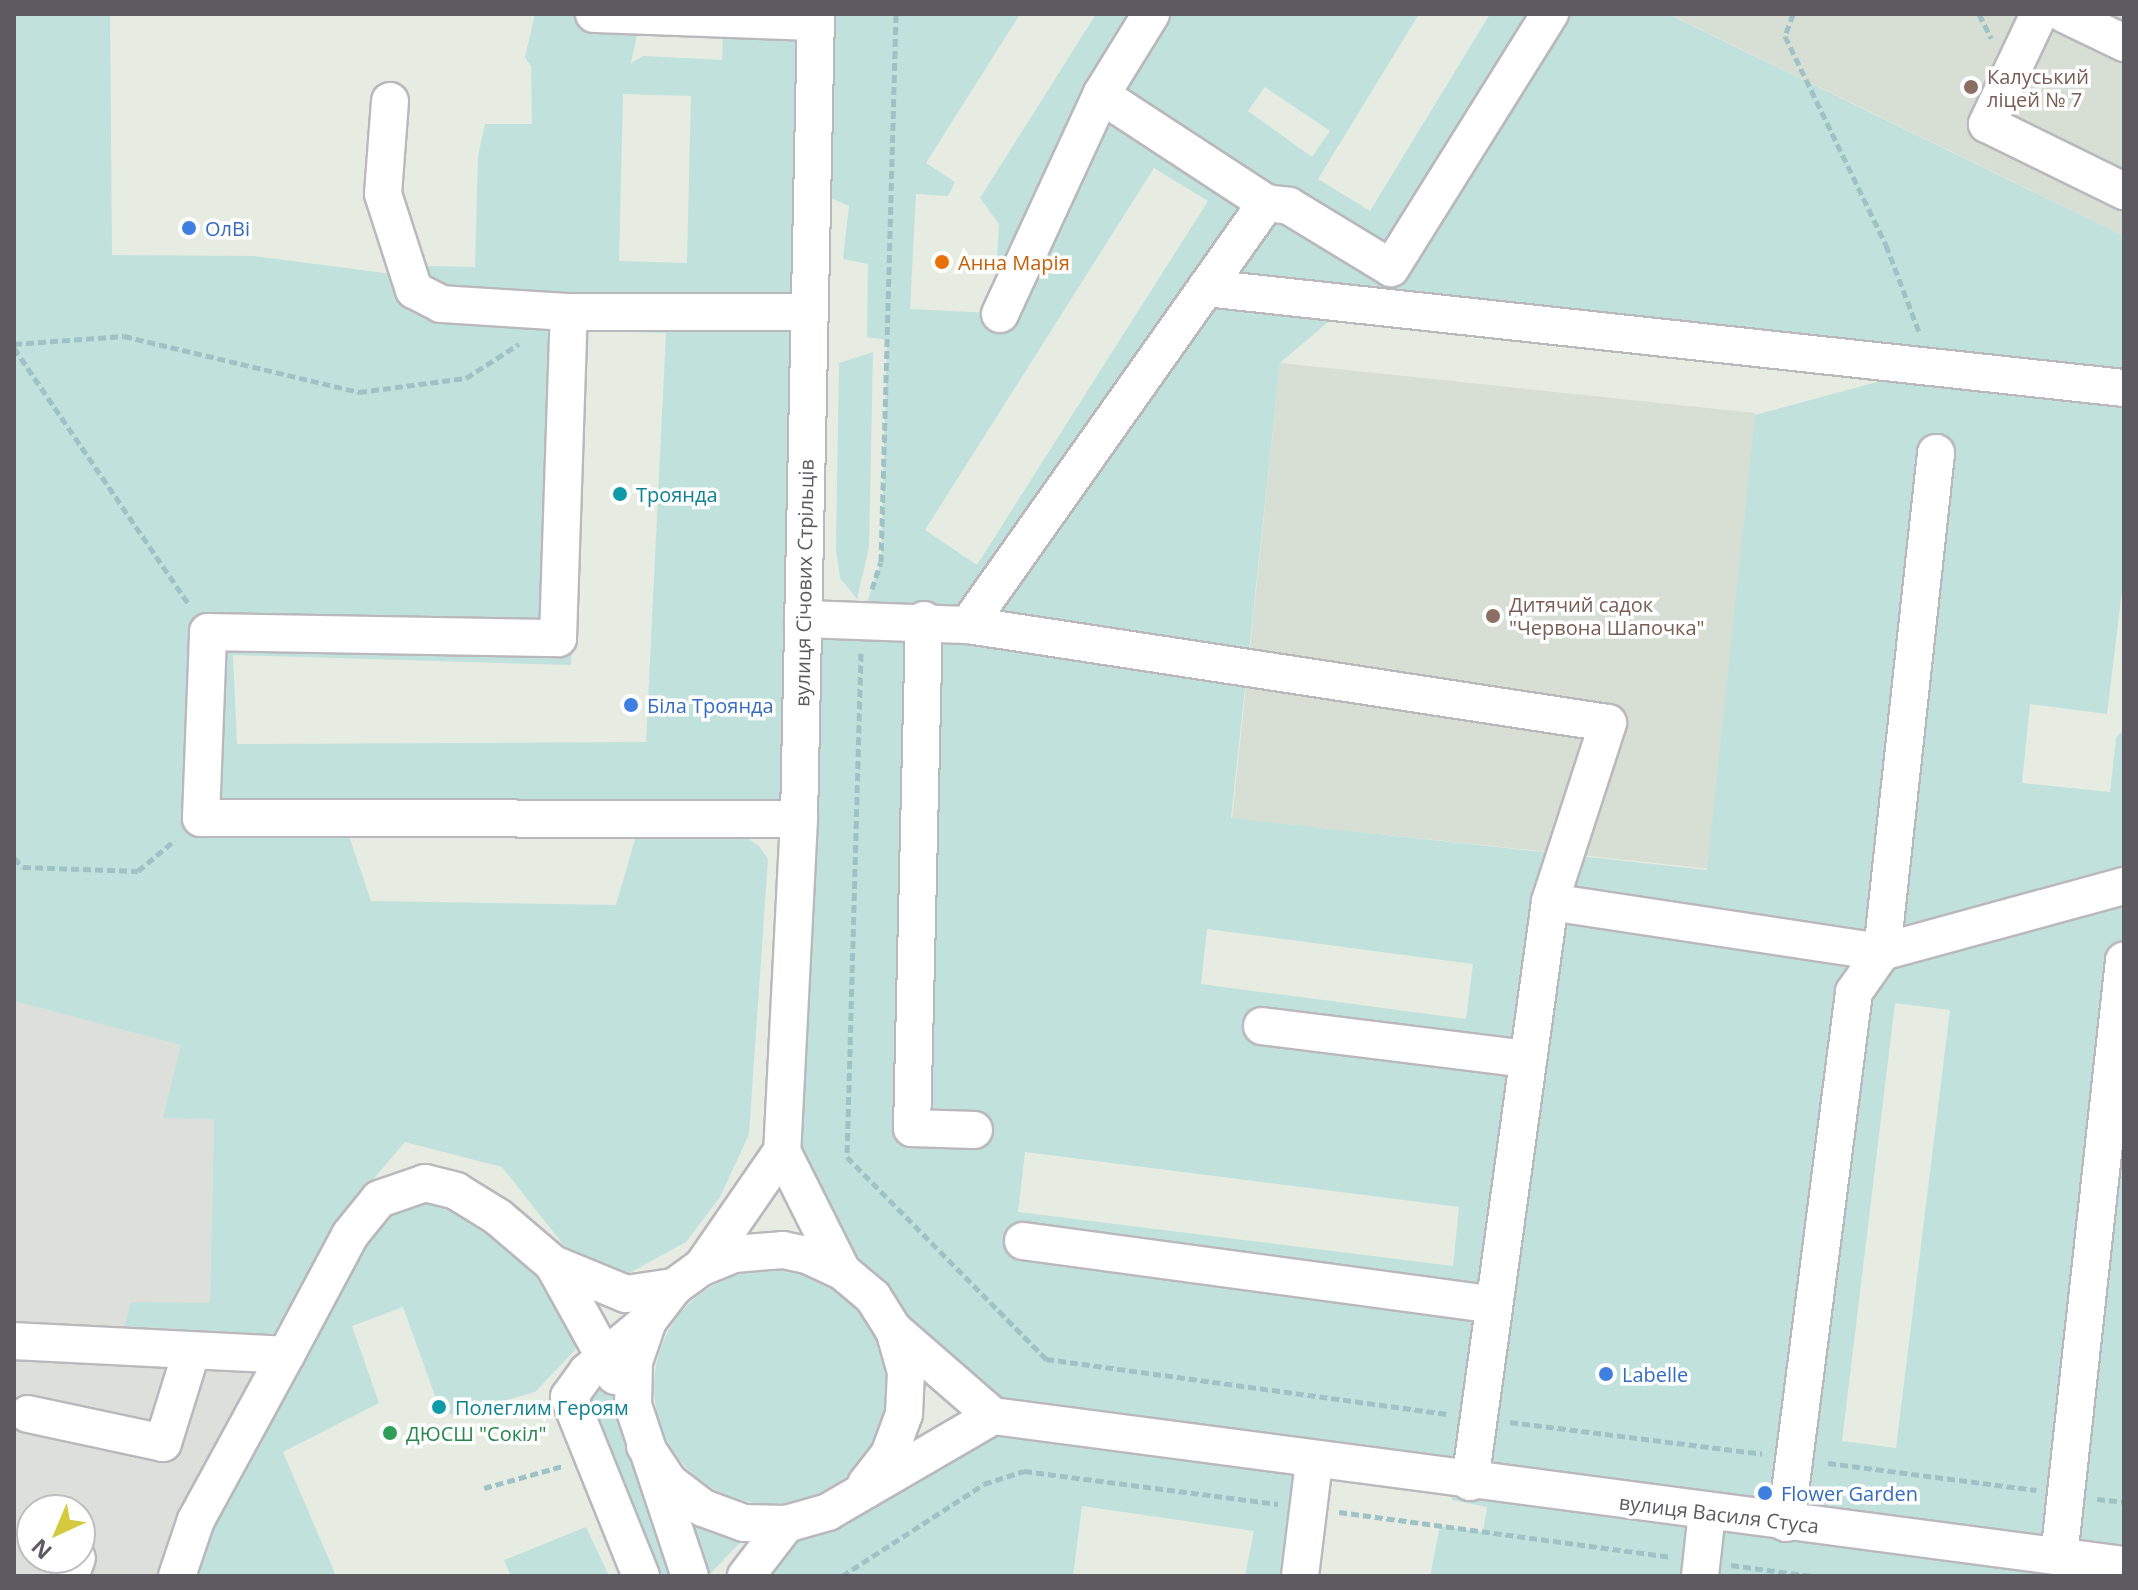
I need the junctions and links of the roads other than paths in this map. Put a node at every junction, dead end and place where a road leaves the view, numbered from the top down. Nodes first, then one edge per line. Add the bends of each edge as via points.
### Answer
1 (594, 14) edge
2 (1151, 14) edge
3 (1550, 14) edge
4 (2039, 14) edge
5 (2064, 14) edge
6 (642, 15) edge
7 (756, 17) edge
8 (816, 18) edge
9 (2124, 43) edge
10 (1101, 95) junction
11 (390, 101) dead end
12 (2124, 191) edge
13 (1266, 203) junction
14 (1206, 288) junction
15 (569, 312) junction
16 (809, 312) junction
17 (1000, 314) dead end
18 (2124, 388) edge
19 (1936, 453) dead end
20 (803, 619) junction
21 (924, 620) junction
22 (968, 625) junction
23 (799, 819) junction
24 (2124, 886) edge
25 (1550, 902) junction
26 (1882, 952) junction
27 (2124, 961) edge
28 (1262, 1026) dead end
29 (1528, 1059) junction
30 (974, 1130) dead end
31 (782, 1151) junction
32 (1023, 1241) dead end
33 (553, 1264) junction
34 (842, 1271) junction
35 (688, 1277) junction
36 (1494, 1305) junction
37 (648, 1321) junction
38 (894, 1330) junction
39 (14, 1341) edge
40 (192, 1350) junction
41 (286, 1355) junction
42 (604, 1356) junction
43 (633, 1405) junction
44 (28, 1414) dead end
45 (993, 1416) junction
46 (645, 1446) junction
47 (1314, 1462) junction
48 (1470, 1482) junction
49 (863, 1488) junction
50 (1707, 1513) junction
51 (1786, 1523) junction
52 (786, 1524) junction
53 (2059, 1557) junction
54 (2124, 1565) edge
55 (1701, 1569) edge
56 (177, 1576) edge
57 (641, 1576) edge
58 (690, 1576) edge
59 (746, 1576) edge
60 (1300, 1576) edge

1 - 6 street
2 - 10 street
3 - 13 street via 1391,268 1289,206
4 - 12 street via 1987,124
5 - 9 street
6 - 7 street
7 - 8 street
8 - 16 street, вулиця Січових Стрільців
10 - 13 street
10 - 17 street
11 - 15 street via 383,194 414,290 441,304
13 - 14 street
14 - 18 street
14 - 22 street
15 - 16 street
15 - 23 street via 558,638 208,632 201,818
16 - 20 street, вулиця Січових Стрільців
19 - 26 street
20 - 21 street
20 - 23 street, вулиця Січових Стрільців
21 - 22 street
21 - 30 street via 912,1128
22 - 25 street via 1608,723
23 - 31 street, вулиця Січових Стрільців
24 - 26 street
25 - 26 street
25 - 29 street
26 - 51 street via 1854,992
27 - 53 street
28 - 29 street
29 - 36 street
31 - 34 street, вулиця Січових Стрільців
31 - 35 street
32 - 36 street
33 - 35 street via 626,1294
33 - 41 street via 502,1220 456,1191 425,1183 397,1189 379,1199 350,1235
33 - 42 street
34 - 35 street via 783,1250 734,1254
34 - 38 street via 873,1297
35 - 37 street
36 - 48 street
37 - 42 street
37 - 43 street via 634,1362
38 - 45 street
38 - 49 street via 906,1372 904,1414 889,1455
39 - 40 street
40 - 41 street
40 - 44 street via 163,1443
41 - 56 street via 196,1520
42 - 43 street
42 - 57 street via 569,1397
43 - 46 street
45 - 47 street, вулиця Василя Стуса
45 - 49 street
46 - 52 street via 669,1482 703,1508 744,1523
46 - 58 street
47 - 48 street, вулиця Василя Стуса
47 - 60 street
48 - 50 street, вулиця Василя Стуса
49 - 52 street via 828,1512
50 - 51 street, вулиця Василя Стуса
50 - 55 street
51 - 53 street, вулиця Василя Стуса
52 - 59 street
53 - 54 street, вулиця Василя Стуса

